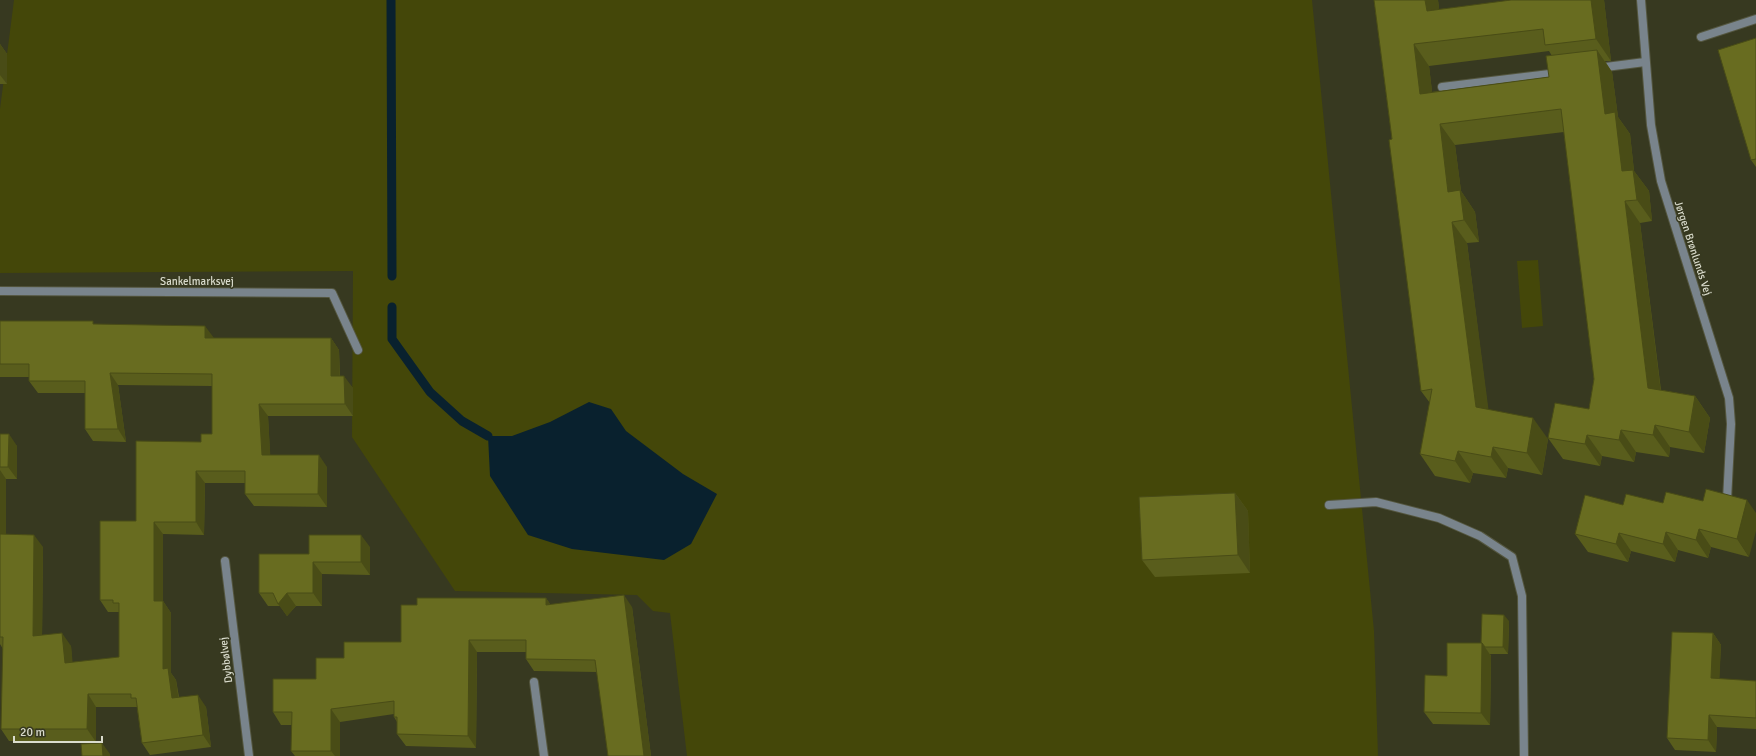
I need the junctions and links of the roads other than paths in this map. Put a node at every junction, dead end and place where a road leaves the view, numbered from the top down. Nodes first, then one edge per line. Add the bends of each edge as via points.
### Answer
1 (1641, 0) edge
2 (1756, 19) edge
3 (1701, 38) dead end
4 (1645, 62) junction
5 (1590, 69) edge
6 (1567, 72) edge
7 (1442, 87) dead end
8 (0, 291) edge
9 (358, 350) dead end
10 (1727, 500) edge
11 (1328, 505) dead end
12 (225, 561) dead end
13 (534, 682) dead end
14 (249, 756) edge
15 (544, 756) edge
16 (1524, 756) edge

1 - 4 street, Jørgen Brønlunds Vej
2 - 3 street
4 - 5 street
4 - 10 street, Jørgen Brønlunds Vej via 1651,125 1661,181 1729,398 1731,424
6 - 7 street
8 - 9 street, Sankelmarksvej via 332,293
11 - 16 street via 1376,502 1439,518 1480,536 1512,557 1522,596
12 - 14 street, Dybbølvej
13 - 15 street

